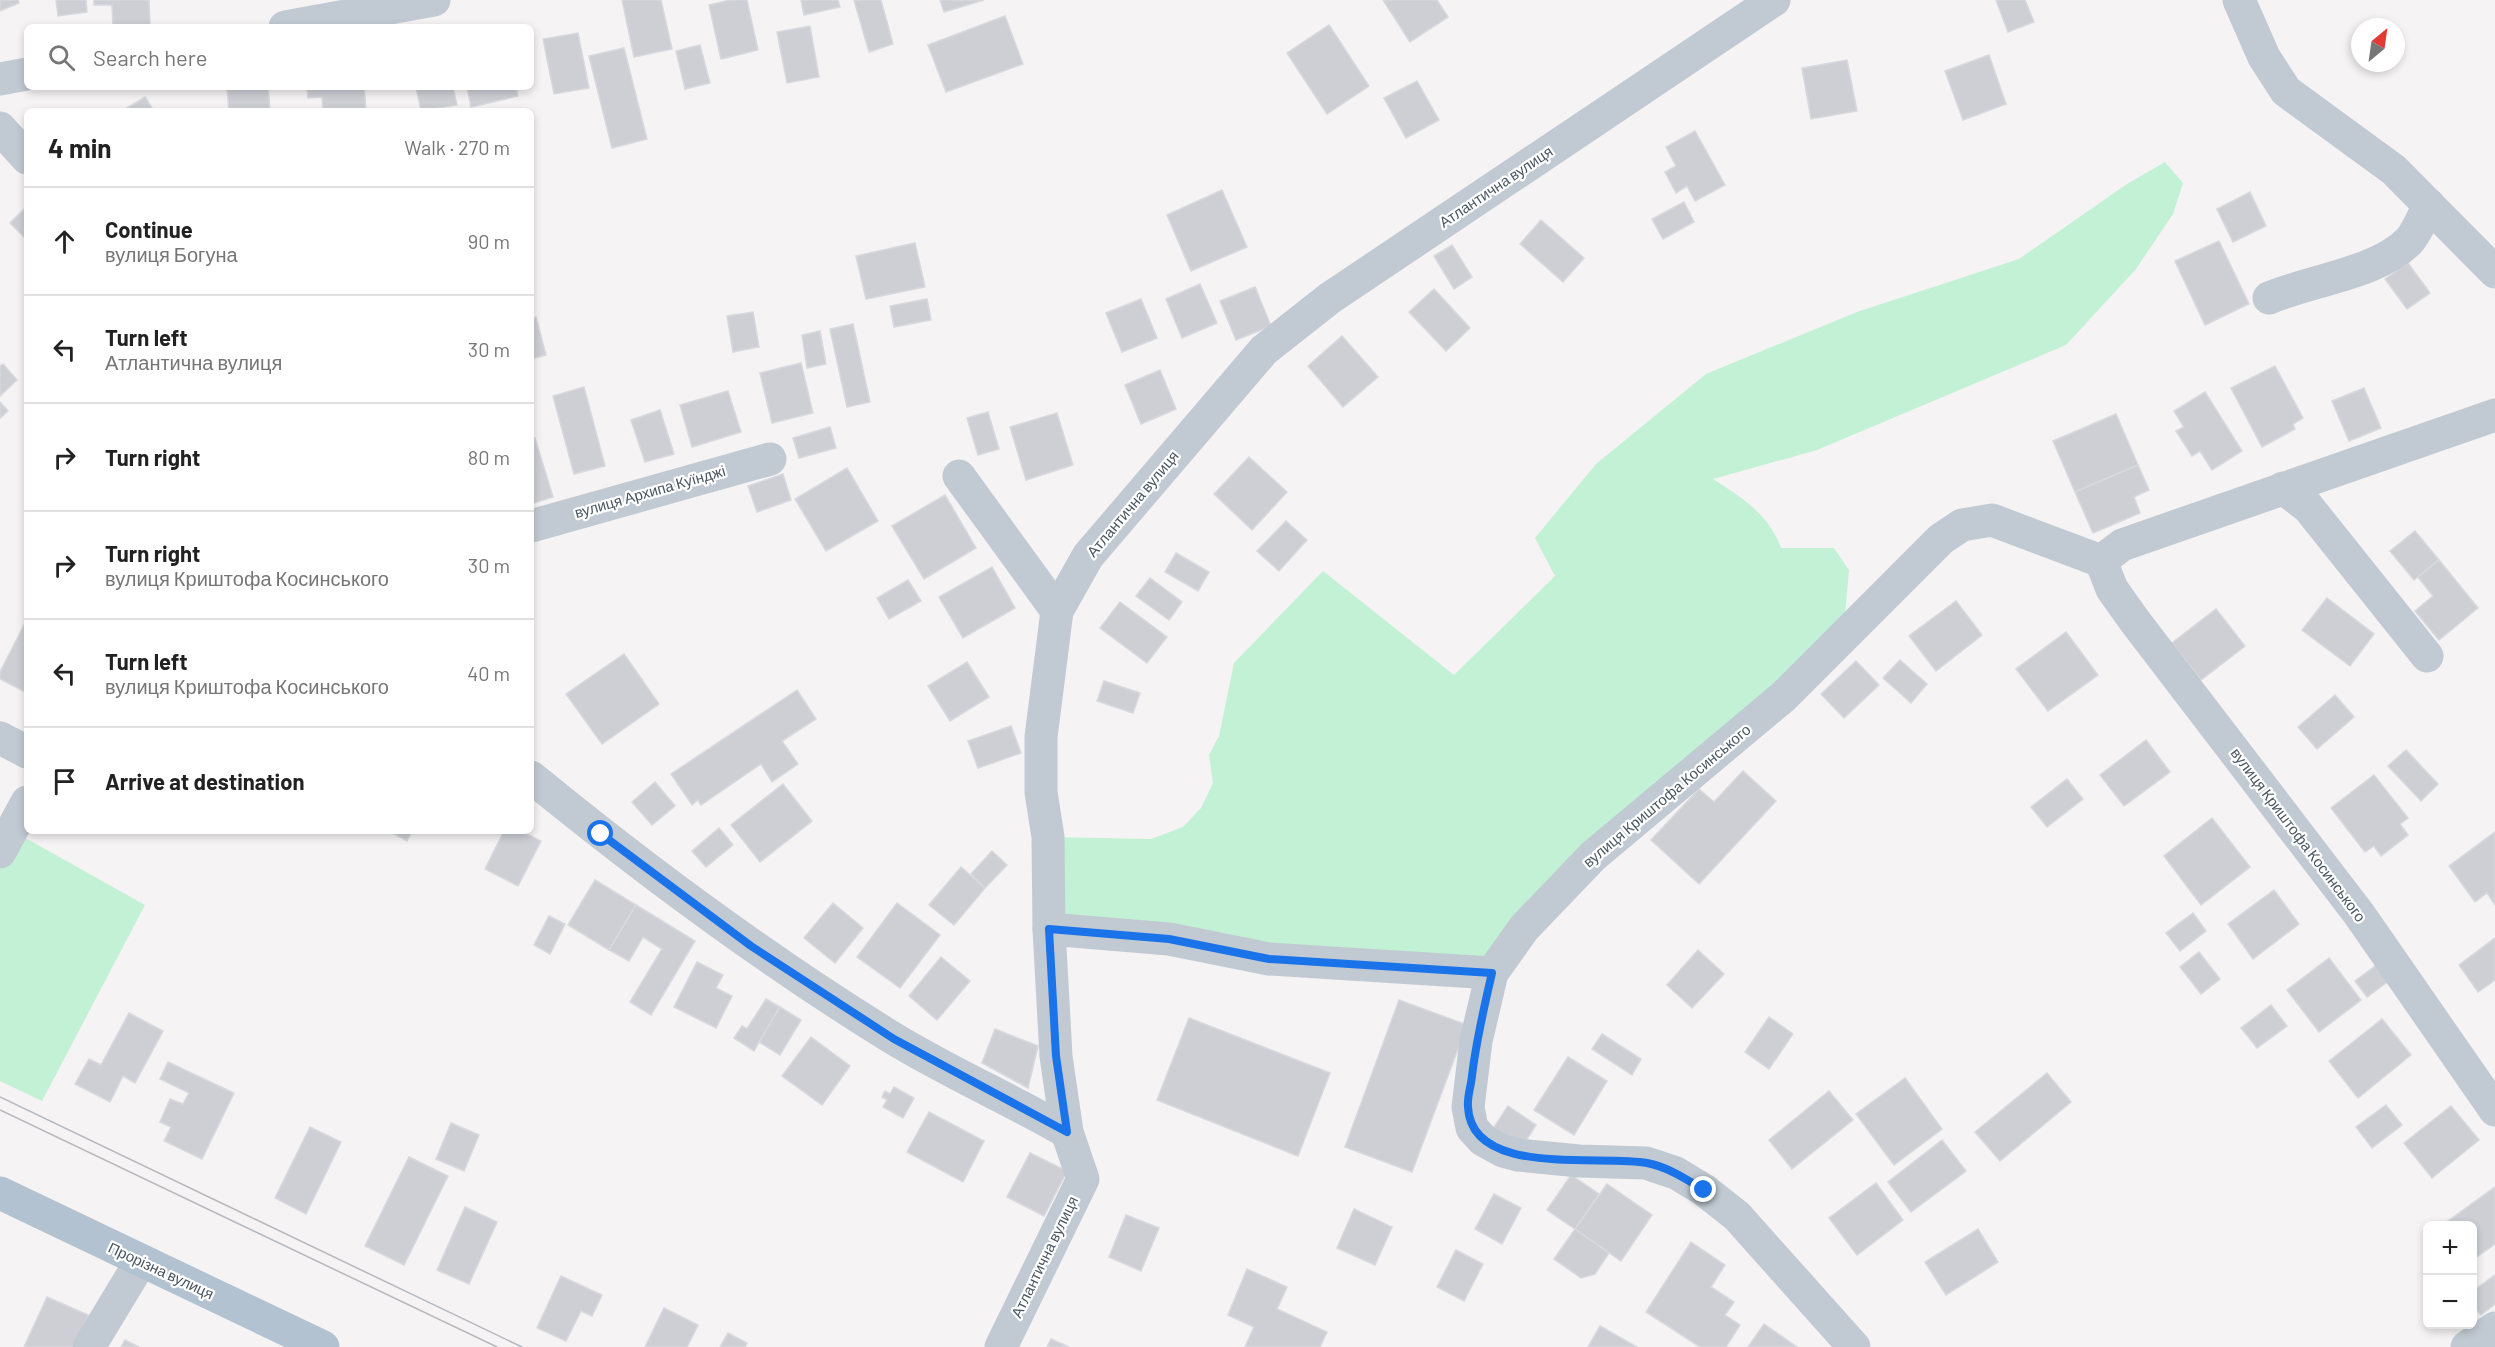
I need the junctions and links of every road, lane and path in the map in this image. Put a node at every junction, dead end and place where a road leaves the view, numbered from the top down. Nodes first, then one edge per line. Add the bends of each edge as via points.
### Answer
1 (434, 0) edge
2 (1774, 0) edge
3 (2240, 0) edge
4 (302, 24) edge
5 (24, 75) edge
6 (0, 79) edge
7 (0, 128) edge
8 (24, 155) edge
9 (2429, 205) junction
10 (2495, 272) edge
11 (2269, 298) dead end
12 (2495, 415) edge
13 (770, 459) dead end
14 (959, 476) dead end
15 (2283, 488) junction
16 (534, 525) edge
17 (2101, 561) junction
18 (1057, 611) junction
19 (2427, 656) dead end
20 (0, 738) edge
21 (24, 750) edge
22 (534, 779) edge
23 (24, 808) edge
24 (0, 852) edge
25 (1049, 929) junction
26 (1492, 973) junction
27 (2495, 1110) edge
28 (1067, 1132) junction
29 (0, 1193) edge
30 (141, 1261) junction
31 (2495, 1328) edge
32 (89, 1347) edge
33 (323, 1347) edge
34 (1000, 1347) edge
35 (1854, 1347) edge
36 (2467, 1347) edge

1 - 4 street
2 - 18 street, Атлантична вулиця via 1330,298 1263,350 1088,556
3 - 9 street via 2264,57 2286,91 2394,170
5 - 6 street
7 - 8 street
9 - 10 street
9 - 11 street via 2410,240 2389,257
12 - 15 street
13 - 16 street, вулиця Архипа Куїнджі
14 - 18 street
15 - 17 street via 2122,545
15 - 19 street via 2308,507
17 - 26 street, вулиця Криштофа Косинського via 1992,520 1962,525 1941,539 1783,697 1593,856 1524,928
17 - 27 street, вулиця Криштофа Косинського via 2112,589 2134,620 2359,914
18 - 25 street, Атлантична вулиця via 1041,737
20 - 21 street
22 - 28 street via 751,946 894,1039
23 - 24 street
25 - 26 street via 1169,939 1269,959
25 - 28 street, Атлантична вулиця via 1056,1056
26 - 35 street, вулиця Криштофа Косинського via 1476,1041 1468,1107 1472,1128 1483,1140 1518,1155 1646,1163 1676,1173 1737,1216
28 - 34 street, Атлантична вулиця via 1083,1179
29 - 30 main road, Прорізна вулиця
30 - 32 street
30 - 33 main road, Прорізна вулиця
31 - 36 street

